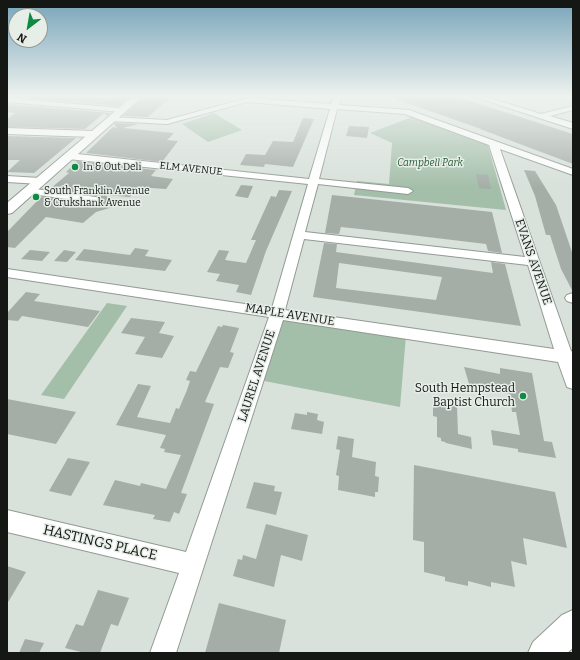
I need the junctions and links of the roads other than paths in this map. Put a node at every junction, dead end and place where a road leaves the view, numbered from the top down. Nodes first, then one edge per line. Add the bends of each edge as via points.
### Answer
1 (102, 127) edge
2 (329, 127) edge
3 (451, 127) edge
4 (7, 131) edge
5 (93, 134) junction
6 (492, 142) junction
7 (68, 156) junction
8 (573, 172) edge
9 (7, 179) edge
10 (40, 181) junction
11 (314, 181) junction
12 (28, 191) junction
13 (408, 191) dead end
14 (96, 200) dead end
15 (7, 210) edge
16 (299, 235) junction
17 (533, 262) junction
18 (7, 273) edge
19 (277, 313) junction
20 (569, 357) edge
21 (573, 382) edge
22 (7, 521) edge
23 (193, 565) junction
24 (573, 626) edge
25 (163, 653) edge
26 (544, 653) edge

1 - 5 main road
2 - 11 street, LAUREL AVENUE
3 - 6 street
4 - 5 street
5 - 7 main road
6 - 8 street
6 - 17 street, EVANS AVENUE
7 - 10 main road
7 - 11 street, ELM AVENUE
9 - 10 street
10 - 12 main road
11 - 13 street, ELM AVENUE
11 - 16 street, LAUREL AVENUE
12 - 14 street
12 - 15 main road
16 - 17 street
16 - 19 street, LAUREL AVENUE
17 - 20 street, EVANS AVENUE
18 - 19 street, MAPLE AVENUE
19 - 20 street, MAPLE AVENUE
19 - 23 street, LAUREL AVENUE
20 - 21 street, EVANS AVENUE
22 - 23 street, HASTINGS PLACE
23 - 25 street, LAUREL AVENUE
24 - 26 main road

